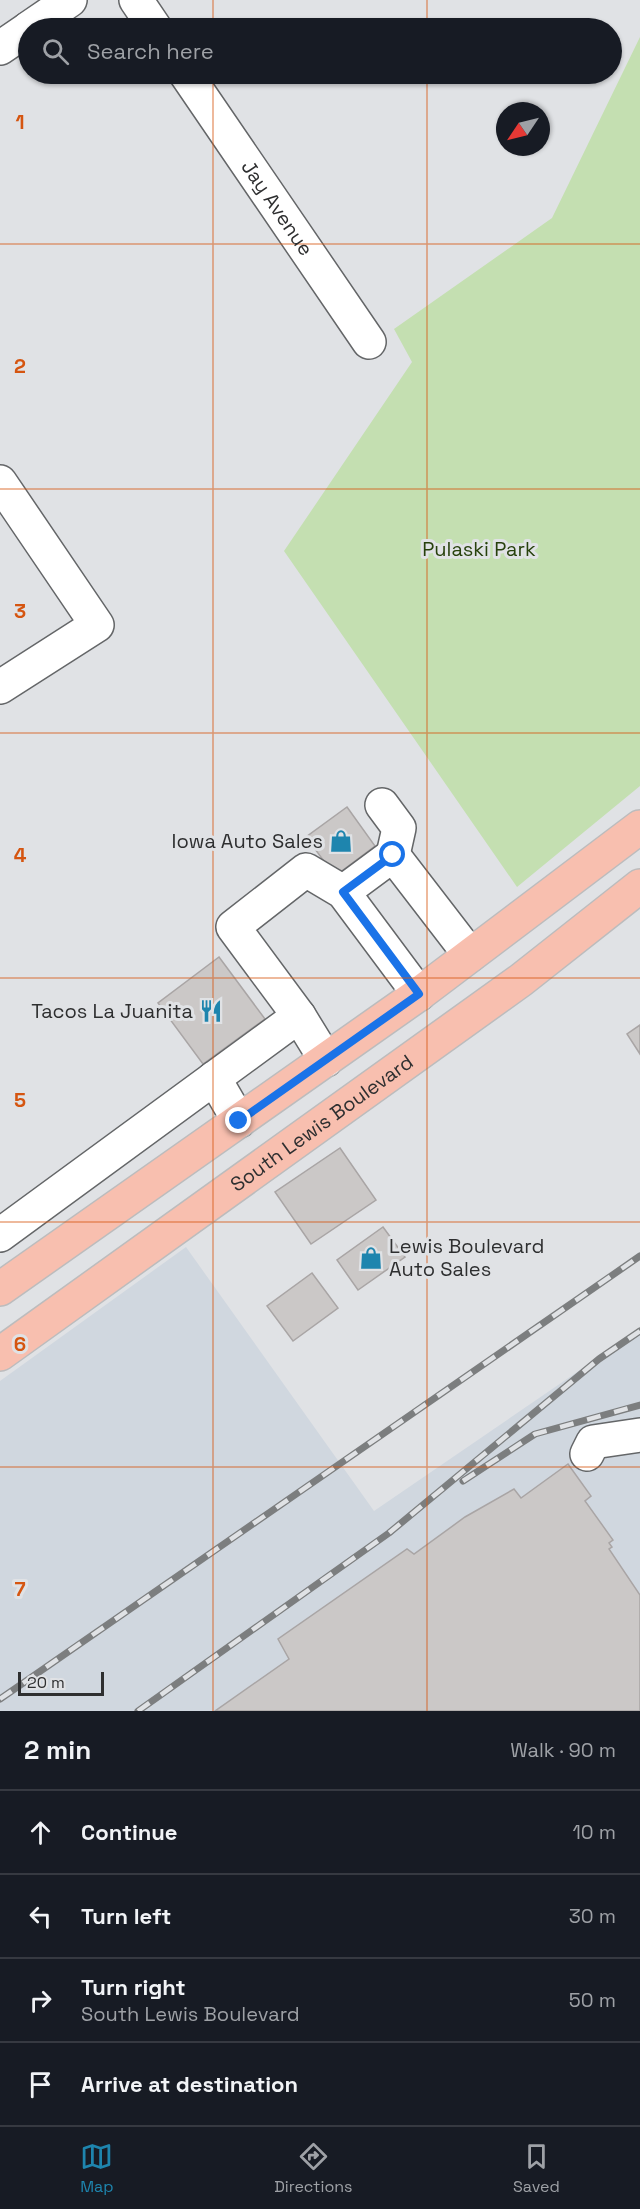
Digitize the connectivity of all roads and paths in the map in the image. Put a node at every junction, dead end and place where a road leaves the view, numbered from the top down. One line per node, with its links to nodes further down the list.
1 (70, 0): 3 (street)
2 (136, 0): 4 (street)
3 (44, 18)
4 (148, 18)
5 (18, 36): 6 (street)
6 (0, 48)
7 (193, 84): 8 (street, Jay Avenue)
8 (369, 342)
9 (0, 482): 10 (street)
10 (0, 687)
11 (382, 805): 13 (street)
12 (640, 827): 17 (main road)
13 (393, 855): 15 (street); 17 (street)
14 (640, 886): 18 (main road, South Lewis Boulevard)
15 (343, 892): 19 (street); 20 (street)
16 (640, 905): 18 (main road)
17 (470, 956): 19 (main road)
18 (521, 980): 26 (main road, South Lewis Boulevard)
19 (419, 994): 21 (main road)
20 (299, 1016): 21 (street); 22 (street)
21 (326, 1060): 23 (main road)
22 (214, 1078): 23 (street); 24 (street)
23 (239, 1121): 25 (main road)
24 (0, 1235)
25 (0, 1289)
26 (0, 1354)
27 (640, 1435): 28 (street)
28 (587, 1454)

